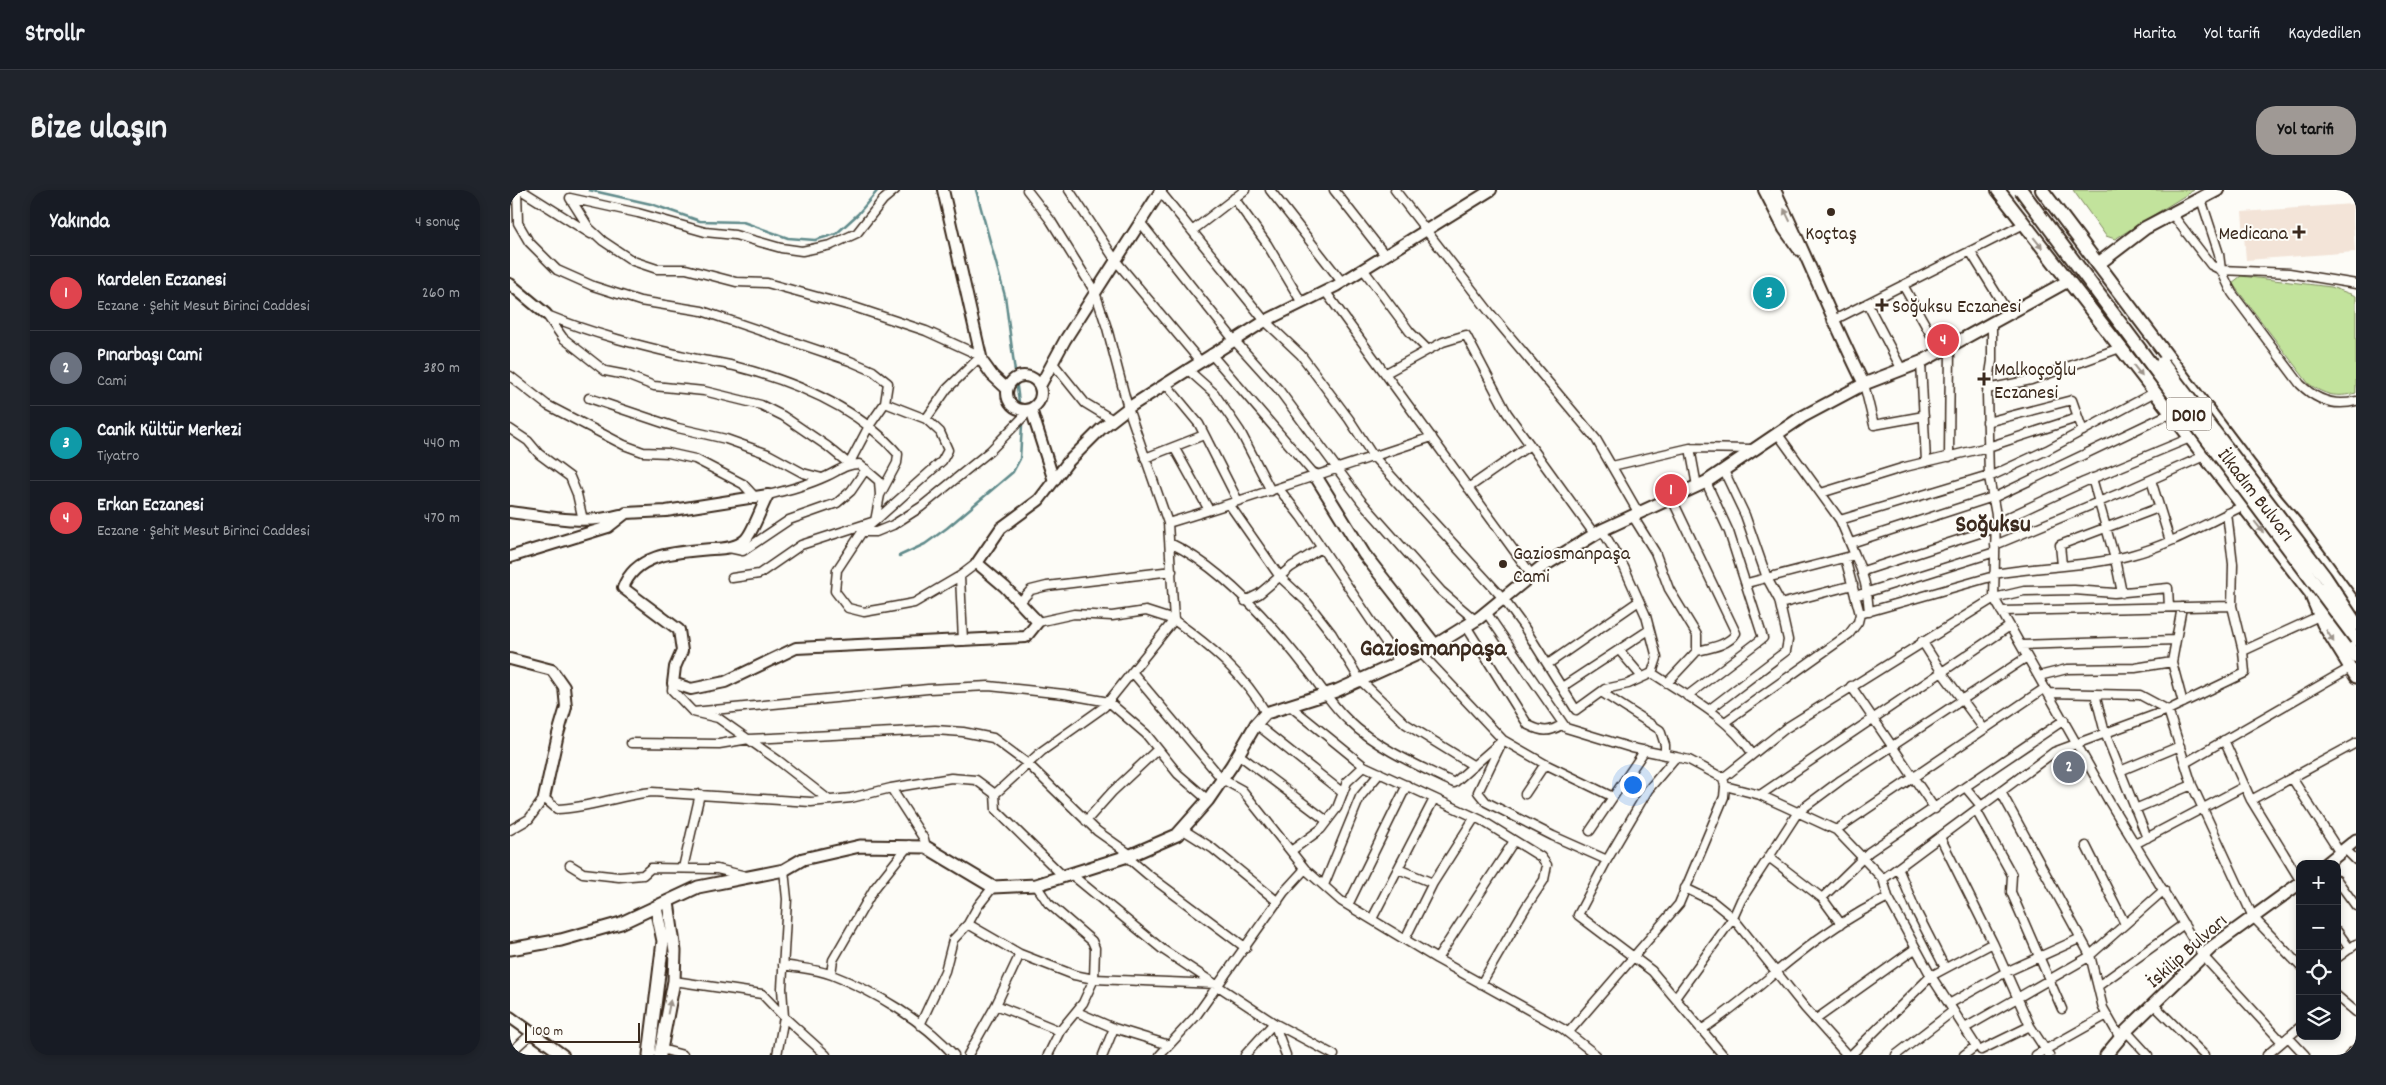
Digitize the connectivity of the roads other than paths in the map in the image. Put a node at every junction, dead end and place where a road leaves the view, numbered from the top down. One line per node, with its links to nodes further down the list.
1 (519, 190): 26 (street); 69 (street)
2 (895, 190): 26 (street)
3 (943, 190): 53 (street)
4 (1027, 190): 40 (street)
5 (1068, 190): 29 (street)
6 (1160, 190): 22 (street); 24 (street)
7 (1245, 190): 20 (street)
8 (1270, 190): 35 (street)
9 (1334, 190): 28 (street)
10 (1395, 190): 25 (street)
11 (1491, 190): 25 (street)
12 (1764, 190): 33 (street)
13 (1775, 190): 33 (street, one-way to 13)
14 (1998, 190): 23 (main road, İlkadım Bulvarı)
15 (2021, 190): 182 (main road, İlkadım Bulvarı / D010, bridge)
16 (2031, 190): 178 (main road, İlkadım Bulvarı / D010, bridge)
17 (2042, 190): 30 (main road, İlkadım Bulvarı)
18 (2218, 190): 19 (main road)
19 (2204, 195): 21 (main road); 32 (street)
20 (1234, 198): 24 (street); 41 (street)
21 (2172, 214): 30 (main road); 32 (street)
22 (1140, 222): 29 (street); 48 (street)
23 (2024, 224): 27 (street); 34 (main road, İlkadım Bulvarı, one-way to 34)
24 (1192, 231): 45 (street)
25 (1424, 231): 28 (street); 96 (street)
26 (603, 241): 53 (street)
27 (1970, 251): 38 (street); 44 (street)
28 (1385, 255): 31 (street)
29 (1116, 261): 40 (street); 54 (street)
30 (2098, 264): 165 (main road, İlkadım Bulvarı)
31 (1363, 269): 35 (street); 51 (street)
32 (2221, 270): 37 (street); 68 (street)
33 (1814, 271): 46 (street)
34 (2068, 281): 44 (main road); 50 (main road, İlkadım Bulvarı)
35 (1342, 282): 39 (street)
36 (510, 284): 43 (street)
37 (2356, 284)
38 (1903, 285): 42 (street); 49 (street)
39 (1325, 291): 41 (street); 59 (street)
40 (1095, 292): 55 (street); 70 (street)
41 (1302, 302): 45 (street)
42 (1867, 303): 46 (street); 58 (street)
43 (546, 314): 78 (street); 95 (street)
44 (2009, 314): 47 (main road)
45 (1265, 321): 48 (street); 90 (street)
46 (1832, 321): 62 (street)
47 (1992, 324): 49 (main road); 65 (street)
48 (1234, 340): 52 (street); 97 (street)
49 (1945, 348): 56 (main road); 92 (street)
50 (2120, 348): 65 (street); 66 (main road, İlkadım Bulvarı, one-way to 66)
51 (1428, 350): 59 (street); 85 (street)
52 (1211, 354): 54 (street); 100 (street)
53 (980, 356): 64 (street); 75 (street)
54 (1200, 361): 57 (street)
55 (1052, 362): 63 (street); 76 (street)
56 (1921, 362): 58 (main road); 73 (street)
57 (1187, 369): 61 (street); 109 (street)
58 (1902, 370): 62 (main road)
59 (1386, 373): 83 (street)
60 (510, 376): 113 (street)
61 (1165, 383): 70 (street); 82 (street)
62 (1864, 384): 73 (street); 81 (main road)
63 (1040, 386): 64 (street); 71 (street)
64 (1007, 389): 71 (street)
65 (1987, 389): 77 (street)
66 (2155, 392): 72 (main road, İlkadım Bulvarı); 80 (street)
67 (589, 398): 102 (street)
68 (2356, 400)
69 (885, 403): 75 (street); 78 (street)
70 (1128, 408): 76 (street); 93 (street)
71 (1030, 409): 105 (street); 132 (street)
72 (2171, 413): 84 (main road, İlkadım Bulvarı); 115 (street)
73 (1924, 416): 94 (street)
74 (2077, 418): 77 (street); 80 (street); 87 (street)
75 (926, 419): 128 (street)
76 (1113, 420): 105 (street)
77 (1988, 422): 87 (street)
78 (868, 426): 95 (street); 112 (street)
79 (510, 429): 126 (street)
80 (2083, 431): 101 (street)
81 (1776, 433): 89 (main road); 110 (street)
82 (1204, 435): 86 (street); 116 (street)
83 (1432, 437): 90 (street); 107 (street)
84 (2190, 438): 91 (main road, İlkadım Bulvarı); 103 (street)
85 (1530, 445): 107 (street); 133 (street)
86 (1174, 447): 93 (street); 121 (street)
87 (1988, 447): 92 (street); 101 (street)
88 (1690, 448): 89 (street); 96 (street); 106 (street)
89 (1753, 449): 99 (main road)
90 (1373, 456): 97 (street); 160 (street)
91 (2204, 456): 104 (street); 119 (main road, İlkadım Bulvarı)
92 (1949, 457): 94 (street)
93 (1145, 458): 129 (street)
94 (1926, 462): 110 (street)
95 (849, 464): 98 (street); 102 (street)
96 (1612, 466): 123 (street)
97 (1337, 467): 100 (street); 177 (street)
98 (866, 468): 112 (street); 137 (street)
99 (1724, 471): 106 (main road); 153 (street)
100 (1315, 475): 108 (street); 187 (main road)
101 (1989, 476): 115 (street); 127 (street)
102 (822, 478): 111 (street)
103 (2092, 478): 117 (street); 130 (street)
104 (2151, 480): 117 (street); 120 (street)
105 (1054, 481): 144 (street)
106 (1702, 484): 114 (main road); 154 (street)
107 (1468, 488): 148 (street)
108 (1279, 489): 109 (street); 138 (street)
109 (1271, 492): 116 (street)
110 (1820, 493): 127 (street)
111 (768, 495): 113 (street); 137 (street)
112 (880, 495): 128 (street)
113 (755, 497): 125 (street)
114 (1671, 497): 123 (main road); 189 (street)
115 (1993, 498): 130 (street); 136 (street)
116 (1238, 501): 118 (street)
117 (2099, 502): 131 (street); 139 (street)
118 (1229, 504): 121 (street); 151 (street)
119 (2243, 506): 124 (street); 157 (main road, İlkadım Bulvarı, one-way to 157)
120 (2158, 508): 131 (street); 134 (street)
121 (1209, 510): 129 (street)
122 (510, 512): 126 (street)
123 (1635, 513): 133 (main road); 189 (street)
124 (2227, 513): 134 (street); 167 (street)
125 (626, 514): 126 (street); 141 (street)
126 (582, 520)
127 (1840, 520): 136 (street)
128 (875, 521): 132 (street); 152 (street)
129 (1168, 523): 135 (street)
130 (1995, 525): 139 (street); 147 (street)
131 (2106, 528): 143 (street); 145 (street)
132 (862, 532): 150 (street)
133 (1598, 532): 148 (main road); 163 (street)
134 (2170, 541): 143 (street)
135 (1170, 542): 146 (street); 162 (street)
136 (1851, 543): 140 (street)
137 (729, 548): 204 (street)
138 (1321, 548): 151 (street); 194 (street)
139 (1995, 549): 149 (street); 156 (street)
140 (1855, 555): 142 (street); 147 (street)
141 (510, 557)
142 (1845, 558): 153 (street); 155 (street)
143 (2115, 559): 145 (street); 158 (street)
144 (977, 563): 150 (street); 164 (street)
145 (2062, 565): 149 (street)
146 (1172, 571): 164 (street); 175 (street)
147 (1863, 571): 156 (street)
148 (1531, 574): 160 (main road)
149 (1994, 575): 161 (street); 172 (street)
150 (960, 576): 183 (street)
151 (1280, 577): 162 (street); 203 (street)
152 (732, 578)
153 (1767, 578): 154 (street); 166 (street)
154 (1747, 583): 212 (street)
155 (1853, 585): 159 (street); 166 (street)
156 (1868, 592): 159 (street); 172 (street)
157 (2310, 592): 174 (main road); 180 (main road, İlkadım Bulvarı)
158 (2122, 593): 161 (street); 168 (street)
159 (1855, 596): 173 (street)
160 (1502, 598): 171 (main road); 196 (street)
161 (1994, 598): 170 (street); 185 (street)
162 (1245, 601): 210 (street)
163 (1639, 601): 181 (street); 196 (street)
164 (1019, 603): 176 (street)
165 (2355, 603): 180 (main road)
166 (1780, 604): 217 (street)
167 (2232, 606): 169 (street); 190 (street)
168 (2169, 607): 169 (street); 170 (street)
169 (2182, 607): 184 (street)
170 (2001, 611): 179 (street)
171 (1486, 612): 177 (main road); 225 (street)
172 (1869, 612): 173 (street)
173 (1860, 614): 223 (street)
174 (2319, 616): 190 (street); 197 (main road, one-way to 197)
175 (1174, 620): 176 (street); 199 (street); 220 (street)
176 (1038, 622): 183 (street)
177 (1470, 623): 187 (main road); 225 (street)
178 (2356, 623): 180 (main road)
179 (2010, 626): 186 (street); 198 (street)
180 (2336, 627): 197 (main road, İlkadım Bulvarı)
181 (1650, 630): 188 (street); 200 (street)
182 (2356, 639)
183 (963, 640): 204 (street)
184 (2176, 640): 186 (street); 195 (street)
185 (1922, 641): 198 (street); 206 (street)
186 (2020, 645): 192 (street)
187 (1435, 646): 191 (main road)
188 (1618, 650): 202 (street); 207 (street)
189 (1697, 651): 205 (street)
190 (2243, 651): 215 (street)
191 (1421, 653): 194 (main road); 229 (street)
192 (2027, 657): 201 (street); 213 (street)
193 (510, 659): 266 (street)
194 (1399, 662): 203 (main road)
195 (2172, 662): 201 (street); 215 (street)
196 (1548, 664): 207 (street)
197 (2354, 667): 230 (street)
198 (1941, 672): 213 (street); 221 (street)
199 (1133, 673): 214 (street); 252 (street)
200 (1652, 673): 202 (street); 205 (street)
201 (2038, 676): 208 (street)
202 (1642, 677): 209 (street)
203 (1360, 680): 210 (main road); 246 (street)
204 (673, 683): 219 (street)
205 (1667, 683): 212 (street)
206 (1851, 686): 221 (street); 239 (street)
207 (1562, 687): 209 (street)
208 (2047, 691): 211 (street); 222 (street); 226 (street)
209 (1600, 692): 240 (street)
210 (1326, 694): 216 (main road); 246 (street)
211 (2095, 694): 218 (street); 227 (street)
212 (1687, 696): 217 (street)
213 (1963, 700): 226 (street); 235 (street)
214 (1109, 702): 219 (street); 236 (street); 243 (street)
215 (2183, 703): 218 (street)
216 (1290, 706): 220 (main road); 245 (street)
217 (1710, 709): 223 (street)
218 (2168, 710): 227 (street); 234 (street)
219 (693, 712): 228 (street)
220 (1266, 713): 224 (main road)
221 (1871, 718): 235 (street); 264 (street)
222 (2064, 720): 232 (street); 258 (street)
223 (1725, 722): 239 (street)
224 (1256, 724): 238 (main road); 260 (street)
225 (1563, 724): 237 (street)
226 (1984, 730): 250 (street)
227 (2105, 733): 232 (street); 247 (street)
228 (748, 739): 231 (street); 243 (street); 268 (street)
229 (1502, 740): 244 (street); 246 (street); 296 (street)
230 (2224, 740): 242 (street); 256 (street)
231 (630, 743)
232 (2077, 743): 259 (street); 287 (street)
233 (2356, 744): 251 (street)
234 (2180, 746): 242 (street); 247 (street)
235 (1892, 747): 250 (street); 275 (street)
236 (1158, 749): 269 (street); 277 (street)
237 (1645, 750): 240 (street); 265 (street)
238 (1238, 754): 252 (main road); 278 (street)
239 (1753, 754): 249 (street)
240 (1665, 755): 241 (street)
241 (1676, 757): 249 (street); 296 (street)
242 (2185, 762): 254 (street)
243 (1028, 764): 262 (street); 277 (street)
244 (1545, 764): 263 (street); 265 (street)
245 (1364, 766): 248 (street); 260 (street)
246 (1474, 766)
247 (2120, 771): 274 (street)
248 (1380, 773): 253 (street); 313 (street)
249 (1723, 778): 255 (street)
250 (1912, 778): 272 (street); 281 (street)
251 (2292, 778): 270 (street); 292 (street)
252 (1222, 779): 269 (main road); 291 (street)
253 (1407, 785): 267 (street); 321 (street)
254 (2192, 785): 273 (street); 274 (street)
255 (1725, 786): 264 (street); 315 (street)
256 (2245, 786): 270 (street); 273 (street)
257 (891, 788): 262 (street); 268 (street); 290 (street)
258 (1966, 788): 271 (street); 272 (street)
259 (2001, 792): 271 (street); 332 (street)
260 (1343, 793): 278 (street)
261 (700, 794): 266 (street); 268 (street); 300 (street)
262 (995, 794): 307 (street)
263 (1524, 794)
264 (1760, 795): 275 (street)
265 (1613, 797): 282 (street)
266 (544, 798): 280 (street)
267 (1434, 798): 276 (street); 301 (street)
268 (829, 800)
269 (1208, 800): 279 (main road)
270 (2251, 800): 305 (street)
271 (1979, 808): 283 (street); 344 (street)
272 (1935, 809): 295 (street)
273 (2203, 809): 284 (street); 325 (street)
274 (2135, 810): 284 (street)
275 (1798, 812): 281 (street); 294 (street)
276 (1475, 817): 286 (street); 309 (street)
277 (1086, 820): 293 (street)
278 (1327, 821): 291 (street)
279 (1182, 829): 293 (main road); 320 (street)
280 (510, 830)
281 (1836, 830): 295 (street)
282 (1590, 831)
283 (1940, 837): 302 (street); 334 (street)
284 (2147, 838): 287 (street)
285 (2356, 840): 292 (main road)
286 (1514, 841): 345 (street); 357 (street)
287 (2135, 844): 316 (street)
288 (910, 845): 290 (main road); 304 (main road); 351 (street)
289 (2086, 846): 329 (street)
290 (926, 847): 314 (main road)
291 (1291, 851): 303 (street)
292 (2343, 851): 297 (main road); 298 (street)
293 (1129, 856): 307 (main road); 336 (street)
294 (1770, 858): 318 (street); 324 (street)
295 (1862, 858): 308 (street); 318 (street)
296 (1607, 860): 343 (street)
297 (2331, 860)
298 (2356, 860)
299 (570, 865): 300 (street)
300 (682, 868): 306 (street)
301 (1398, 868): 309 (street); 326 (street)
302 (1898, 868): 308 (street); 348 (street)
303 (1305, 869): 313 (street); 320 (street)
304 (784, 870): 306 (main road); 347 (street)
305 (2296, 874)
306 (748, 876): 319 (main road)
307 (1068, 876): 311 (main road); 356 (street)
308 (1883, 879): 317 (street)
309 (1433, 883): 333 (street)
310 (2296, 884): 325 (main road, İskilip Bulvarı)
311 (1036, 885): 314 (main road); 353 (street)
312 (2341, 885): 322 (street)
313 (1324, 886): 321 (street)
314 (993, 887): 327 (street)
315 (1685, 888): 324 (street); 343 (street)
316 (2164, 890): 329 (street); 330 (street)
317 (1888, 897): 328 (street); 337 (street)
318 (1822, 898): 328 (street)
319 (668, 902): 323 (main road); 354 (main road)
320 (1278, 902): 336 (street)
321 (1348, 905): 326 (street)
322 (2356, 906)
323 (656, 908): 338 (main road); 391 (main road)
324 (1733, 918): 349 (street); 359 (street)
325 (2253, 918): 342 (main road, İskilip Bulvarı); 346 (street)
326 (1372, 919): 333 (street)
327 (968, 924): 339 (street); 373 (street)
328 (1841, 924): 349 (street)
329 (2125, 924): 340 (street)
330 (2184, 924): 342 (street); 358 (street)
331 (2341, 935): 335 (street)
332 (2081, 938): 340 (street); 344 (street)
333 (1405, 940): 345 (street)
334 (1993, 944): 348 (street); 350 (street)
335 (2353, 947): 341 (street)
336 (1246, 948): 356 (street)
337 (1916, 948): 352 (street); 371 (street)
338 (510, 949)
339 (1020, 954): 353 (street); 362 (street)
340 (2090, 955): 355 (street); 358 (street)
341 (2341, 955)
342 (2204, 956): 363 (main road, İskilip Bulvarı); 383 (street)
343 (1634, 957): 359 (street); 381 (street)
344 (2039, 957): 350 (street); 355 (street)
345 (1437, 959): 357 (street)
346 (2296, 962)
347 (783, 965): 351 (street); 370 (street)
348 (1945, 968): 352 (street)
349 (1777, 972): 371 (street); 378 (street)
350 (2006, 972): 360 (street); 364 (street)
351 (831, 974): 373 (street)
352 (1931, 976): 364 (street); 405 (street)
353 (1094, 979): 356 (street); 366 (street)
354 (674, 981): 370 (street); 387 (main road, one-way to 354)
355 (2049, 981): 360 (street); 365 (street)
356 (1217, 984): 372 (street); 384 (street)
357 (1481, 984): 381 (street)
358 (2098, 986): 368 (street)
359 (1675, 998): 378 (street)
360 (2017, 998): 374 (street); 376 (street)
361 (2341, 999): 367 (street)
362 (996, 1004): 377 (street); 396 (street)
363 (2153, 1004): 382 (main road, İskilip Bulvarı); 411 (street)
364 (1951, 1008): 376 (street); 406 (street)
365 (2062, 1009)
366 (1077, 1012): 375 (street); 377 (street)
367 (2356, 1012)
368 (2107, 1015): 382 (street); 388 (street)
369 (510, 1017): 380 (street)
370 (784, 1017): 393 (street); 394 (street)
371 (1816, 1020): 405 (street)
372 (1274, 1023): 400 (street); 401 (street); 402 (street)
373 (920, 1025): 395 (street)
374 (2030, 1026): 386 (street); 388 (street)
375 (1114, 1028): 384 (street); 398 (street)
376 (1965, 1028): 386 (street)
377 (1060, 1030): 397 (street)
378 (1701, 1030): 404 (street)
379 (2296, 1030): 383 (street)
380 (532, 1033): 389 (street); 390 (street)
381 (1568, 1033): 403 (street)
382 (2123, 1034): 409 (main road, İskilip Bulvarı); 410 (street)
383 (2285, 1039): 412 (street); 413 (street)
384 (1169, 1045): 399 (street)
385 (2356, 1049): 414 (street)
386 (1981, 1050): 407 (street)
387 (660, 1052): 392 (street)
388 (2047, 1052): 408 (street)
389 (510, 1053)
390 (563, 1055)
391 (649, 1055)
392 (682, 1055)
393 (777, 1055)
394 (826, 1055)
395 (954, 1055)
396 (968, 1055)
397 (1048, 1055)
398 (1103, 1055)
399 (1160, 1055)
400 (1246, 1055)
401 (1286, 1055)
402 (1334, 1055)
403 (1596, 1055)
404 (1723, 1055)
405 (1849, 1055)
406 (1896, 1055)
407 (1964, 1055)
408 (2036, 1055)
409 (2106, 1055)
410 (2148, 1055)
411 (2204, 1055)
412 (2267, 1055)
413 (2304, 1055)
414 (2349, 1055)

